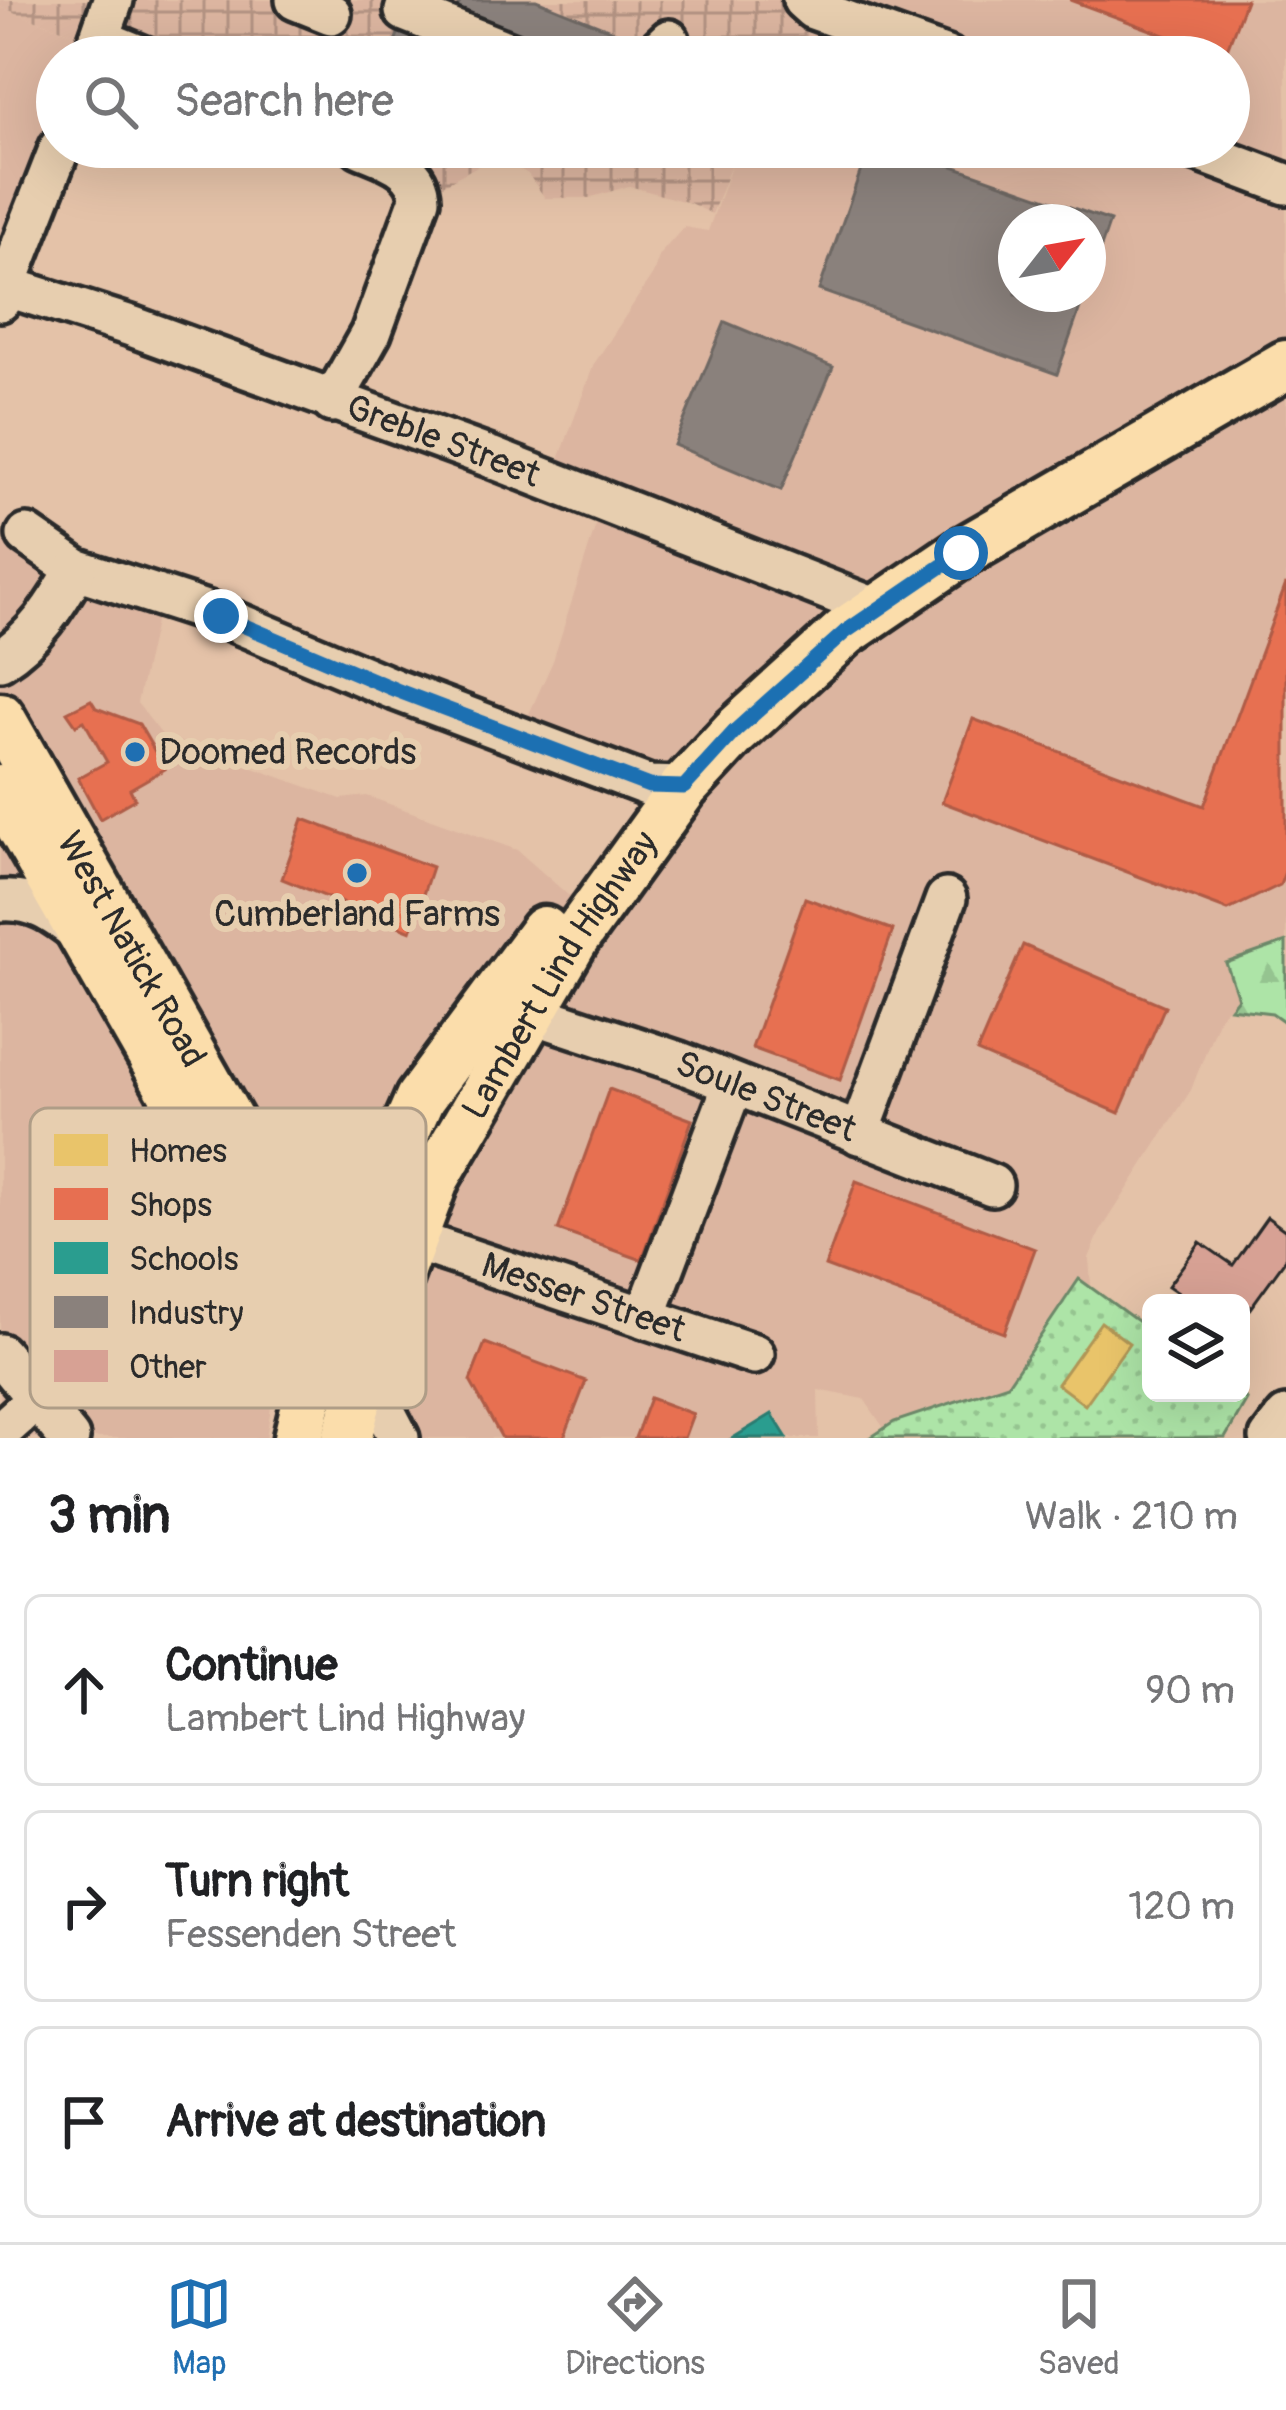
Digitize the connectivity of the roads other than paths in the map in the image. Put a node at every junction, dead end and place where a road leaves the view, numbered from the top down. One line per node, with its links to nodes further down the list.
1 (113, 0): 4 (street)
2 (409, 0): 5 (street)
3 (803, 0): 6 (street)
4 (101, 36)
5 (468, 36)
6 (888, 36)
7 (52, 168): 11 (street)
8 (405, 168): 13 (street)
9 (1244, 168): 10 (street)
10 (1286, 184)
11 (2, 294): 13 (street, Greble Street)
12 (1286, 365): 16 (main road, Lambert Lind Highway)
13 (332, 402): 16 (street, Greble Street)
14 (27, 535): 15 (street)
15 (76, 569): 17 (street); 19 (street)
16 (877, 610): 19 (main road, Lambert Lind Highway)
17 (0, 660)
18 (0, 716): 21 (main road, West Natick Road)
19 (684, 787): 29 (main road, Lambert Lind Highway); 32 (main road, Lambert Lind Highway)
20 (0, 790): 21 (main road, West Natick Road)
21 (28, 837): 24 (main road, West Natick Road); 28 (main road, West Natick Road)
22 (946, 899): 30 (street)
23 (0, 901): 24 (street)
24 (88, 940): 27 (main road, West Natick Road)
25 (540, 1016): 26 (street, Soule Street)
26 (733, 1085): 30 (street, Soule Street); 34 (street)
27 (183, 1108)
28 (214, 1108)
29 (416, 1108)
30 (859, 1134): 31 (street, Soule Street)
31 (992, 1185)
32 (426, 1203)
33 (426, 1244): 34 (street, Messer Street)
34 (645, 1318): 36 (street, Messer Street)
35 (0, 1354): 37 (street)
36 (754, 1354)
37 (30, 1390)
38 (30, 1406): 44 (street)
39 (45, 1408): 45 (street)
40 (305, 1408): 46 (main road, Lambert Lind Highway)
41 (355, 1408): 47 (main road, Lambert Lind Highway)
42 (383, 1408): 48 (street, West Natick Road)
43 (1286, 1417): 49 (street)
44 (0, 1432)
45 (69, 1438)
46 (298, 1438)
47 (347, 1438)
48 (399, 1438)
49 (1270, 1438)

